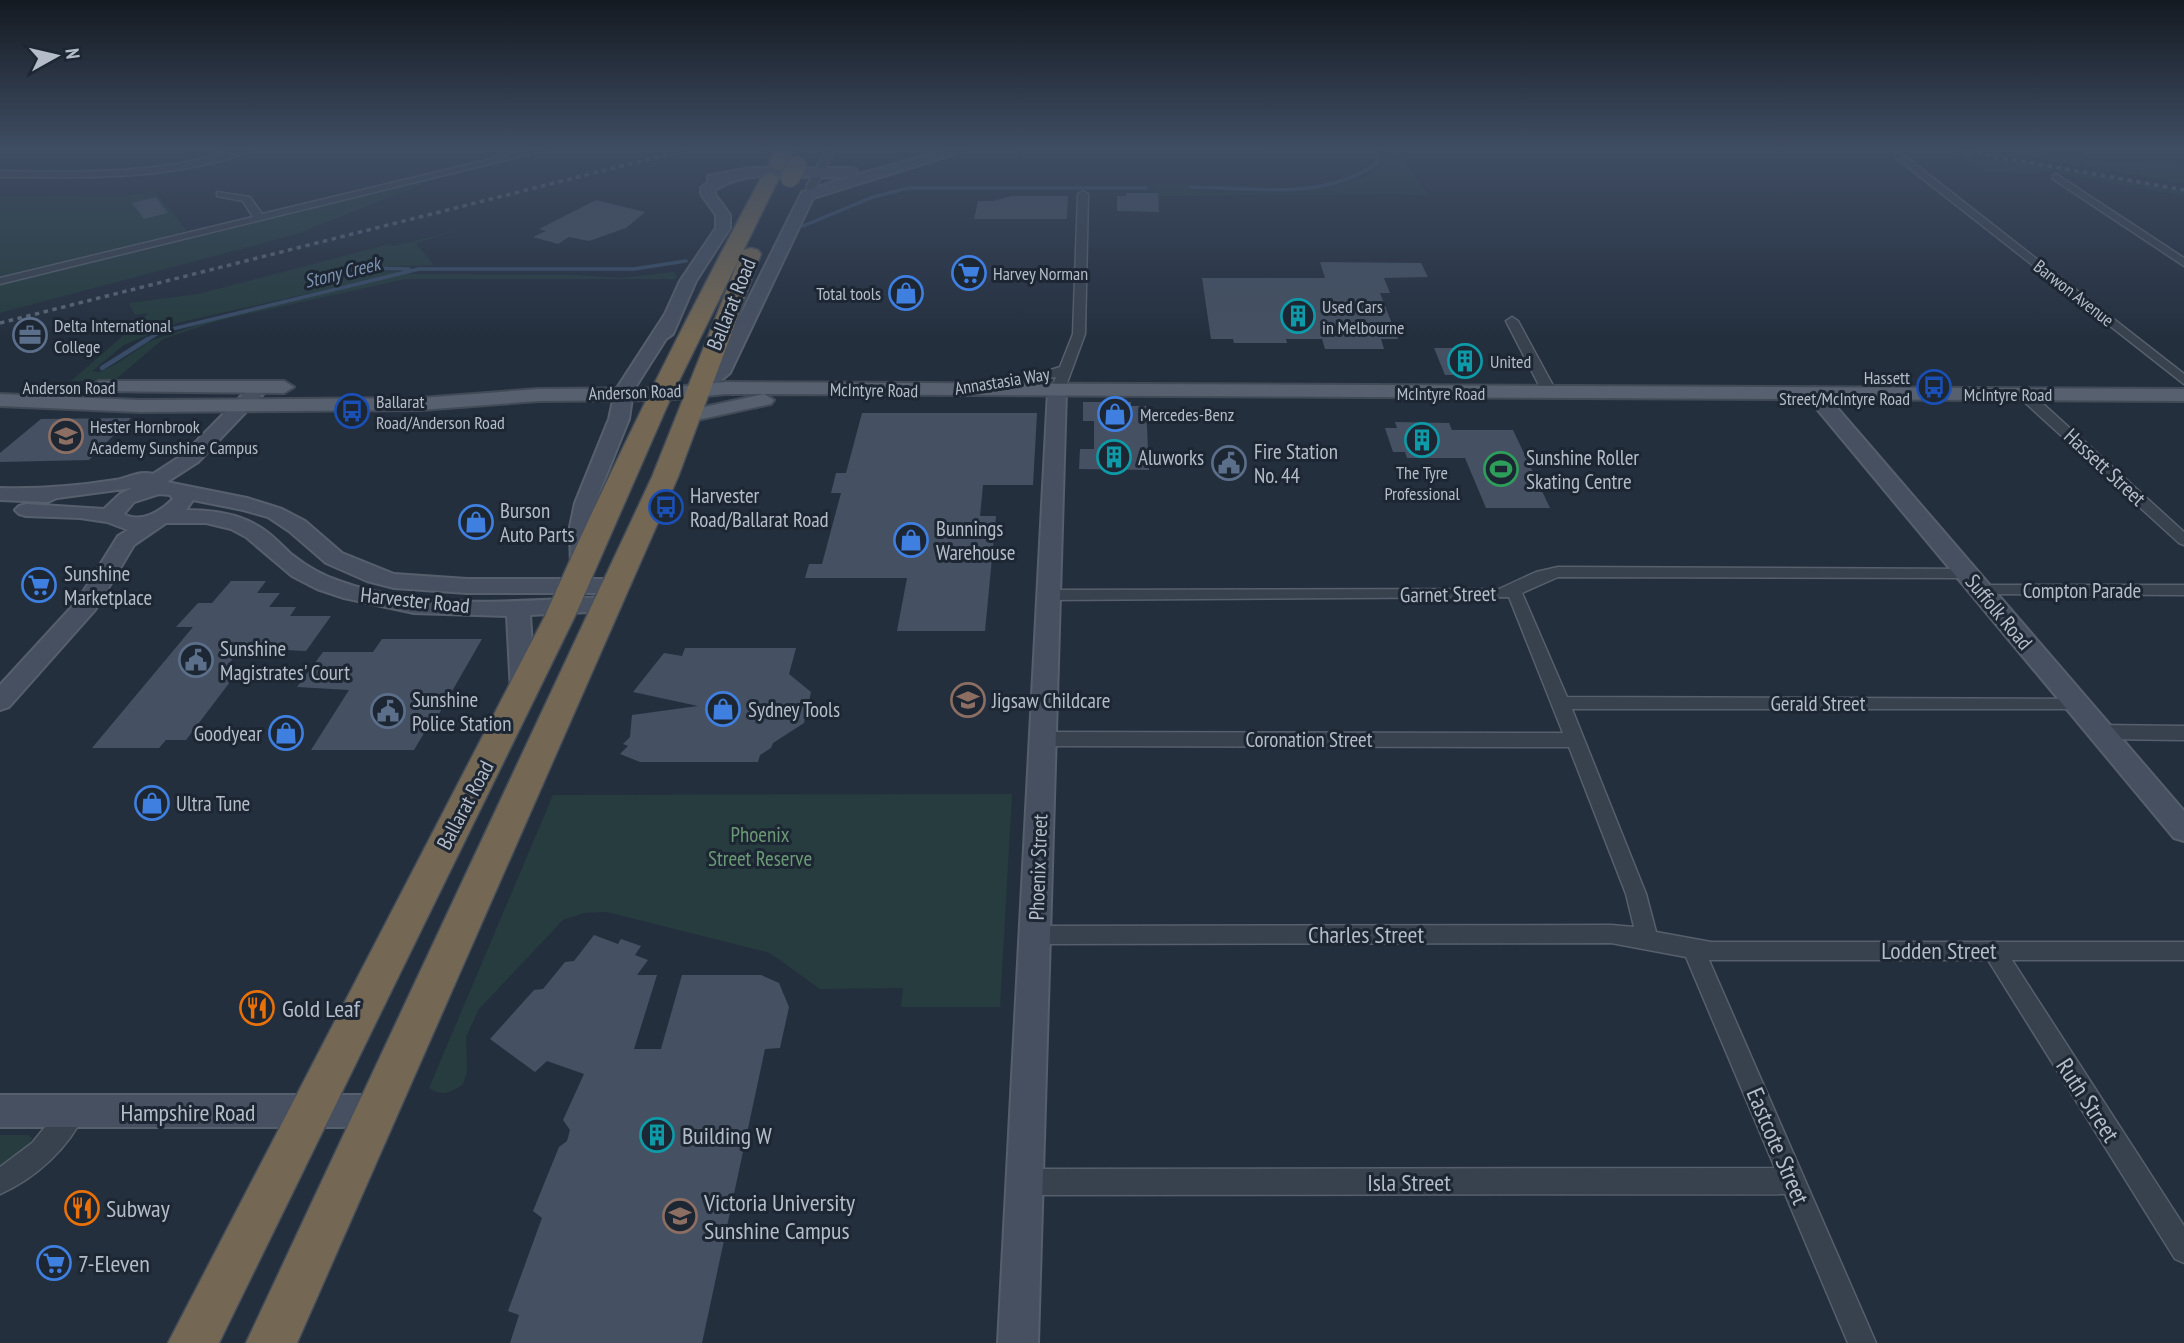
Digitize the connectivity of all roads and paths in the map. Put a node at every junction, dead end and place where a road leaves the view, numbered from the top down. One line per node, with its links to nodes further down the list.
1 (256, 213): 10 (street)
2 (277, 213): 10 (street)
3 (722, 213): 13 (street)
4 (759, 213): 14 (highway, Ballarat Road)
5 (767, 213): 20 (highway, Ballarat Road)
6 (797, 213): 20 (street)
7 (1082, 213): 17 (street, Annastasia Way)
8 (1971, 213): 16 (street, Barwon Avenue)
9 (2109, 213): 11 (street)
10 (259, 217): 12 (street)
11 (2184, 263)
12 (0, 281)
13 (670, 318): 14 (street); 22 (street)
14 (698, 318): 22 (highway, Ballarat Road)
15 (1512, 321): 23 (street)
16 (2184, 380)
17 (1061, 381): 21 (main road, McIntyre Road); 23 (main road, McIntyre Road); 45 (street, Phoenix Street)
18 (0, 387): 19 (main road, Anderson Road)
19 (260, 387): 22 (main road, Anderson Road); 28 (street)
20 (699, 389): 21 (main road, McIntyre Road); 22 (main road, Anderson Road); 29 (highway, Ballarat Road)
21 (799, 389): 29 (main road)
22 (643, 390): 28 (main road, Anderson Road); 42 (highway, Ballarat Road); 42 (street)
23 (1550, 393): 24 (main road, McIntyre Road)
24 (1814, 393): 25 (main road, McIntyre Road); 41 (street, Suffolk Road)
25 (2025, 394): 26 (main road, McIntyre Road); 39 (street, Hassett Street)
26 (2184, 395)
27 (0, 400): 28 (main road, Anderson Road)
28 (242, 406): 30 (street)
29 (688, 416): 42 (highway, Ballarat Road)
30 (191, 457): 31 (street); 32 (street)
31 (166, 472): 34 (street); 35 (street)
32 (181, 492): 35 (street, Harvester Road); 37 (street); 42 (street, Harvester Road)
33 (0, 494): 34 (street)
34 (33, 495): 35 (street)
35 (134, 495): 38 (street)
36 (0, 509): 38 (street)
37 (158, 518): 38 (street, Harvester Road); 40 (street); 46 (street, Harvester Road)
38 (114, 519): 40 (street)
39 (2184, 540)
40 (111, 566): 48 (street)
41 (1973, 581): 43 (street, Compton Parade); 44 (street, Garnet Street); 50 (street, Suffolk Road)
42 (589, 590): 46 (street, Harvester Road); 47 (highway, Ballarat Road); 62 (highway, Ballarat Road)
43 (2184, 590)
44 (1514, 592): 45 (street, Garnet Street); 49 (street)
45 (1050, 595): 53 (street, Phoenix Street)
46 (518, 607): 47 (street)
47 (523, 692): 64 (highway, Ballarat Road)
48 (0, 701)
49 (1560, 703): 50 (street, Gerald Street); 54 (street)
50 (2077, 703): 51 (street, Suffolk Road)
51 (2101, 732): 52 (street); 55 (street, Suffolk Road)
52 (2184, 733)
53 (1043, 739): 54 (street, Coronation Street); 56 (street, Phoenix Street)
54 (1574, 740): 57 (street)
55 (2184, 830)
56 (1036, 934): 57 (street, Charles Street); 67 (street, Phoenix Street)
57 (1647, 937): 58 (street, Charles Street)
58 (1694, 950): 59 (street, Lodden Street); 66 (street, Eastcote Street)
59 (1993, 950): 60 (street, Lodden Street); 68 (street, Ruth Street)
60 (2184, 951)
61 (0, 1111): 63 (street, Hampshire Road)
62 (376, 1111): 64 (street, Hampshire Road); 70 (highway, Ballarat Road)
63 (73, 1112): 64 (street, Hampshire Road); 65 (street)
64 (308, 1112): 69 (highway, Ballarat Road)
65 (0, 1181)
66 (1793, 1181): 67 (street, Isla Street); 72 (street, Eastcote Street)
67 (1024, 1182): 71 (street, Phoenix Street)
68 (2184, 1250)
69 (193, 1343)
70 (271, 1343)
71 (1018, 1343)
72 (1862, 1343)

